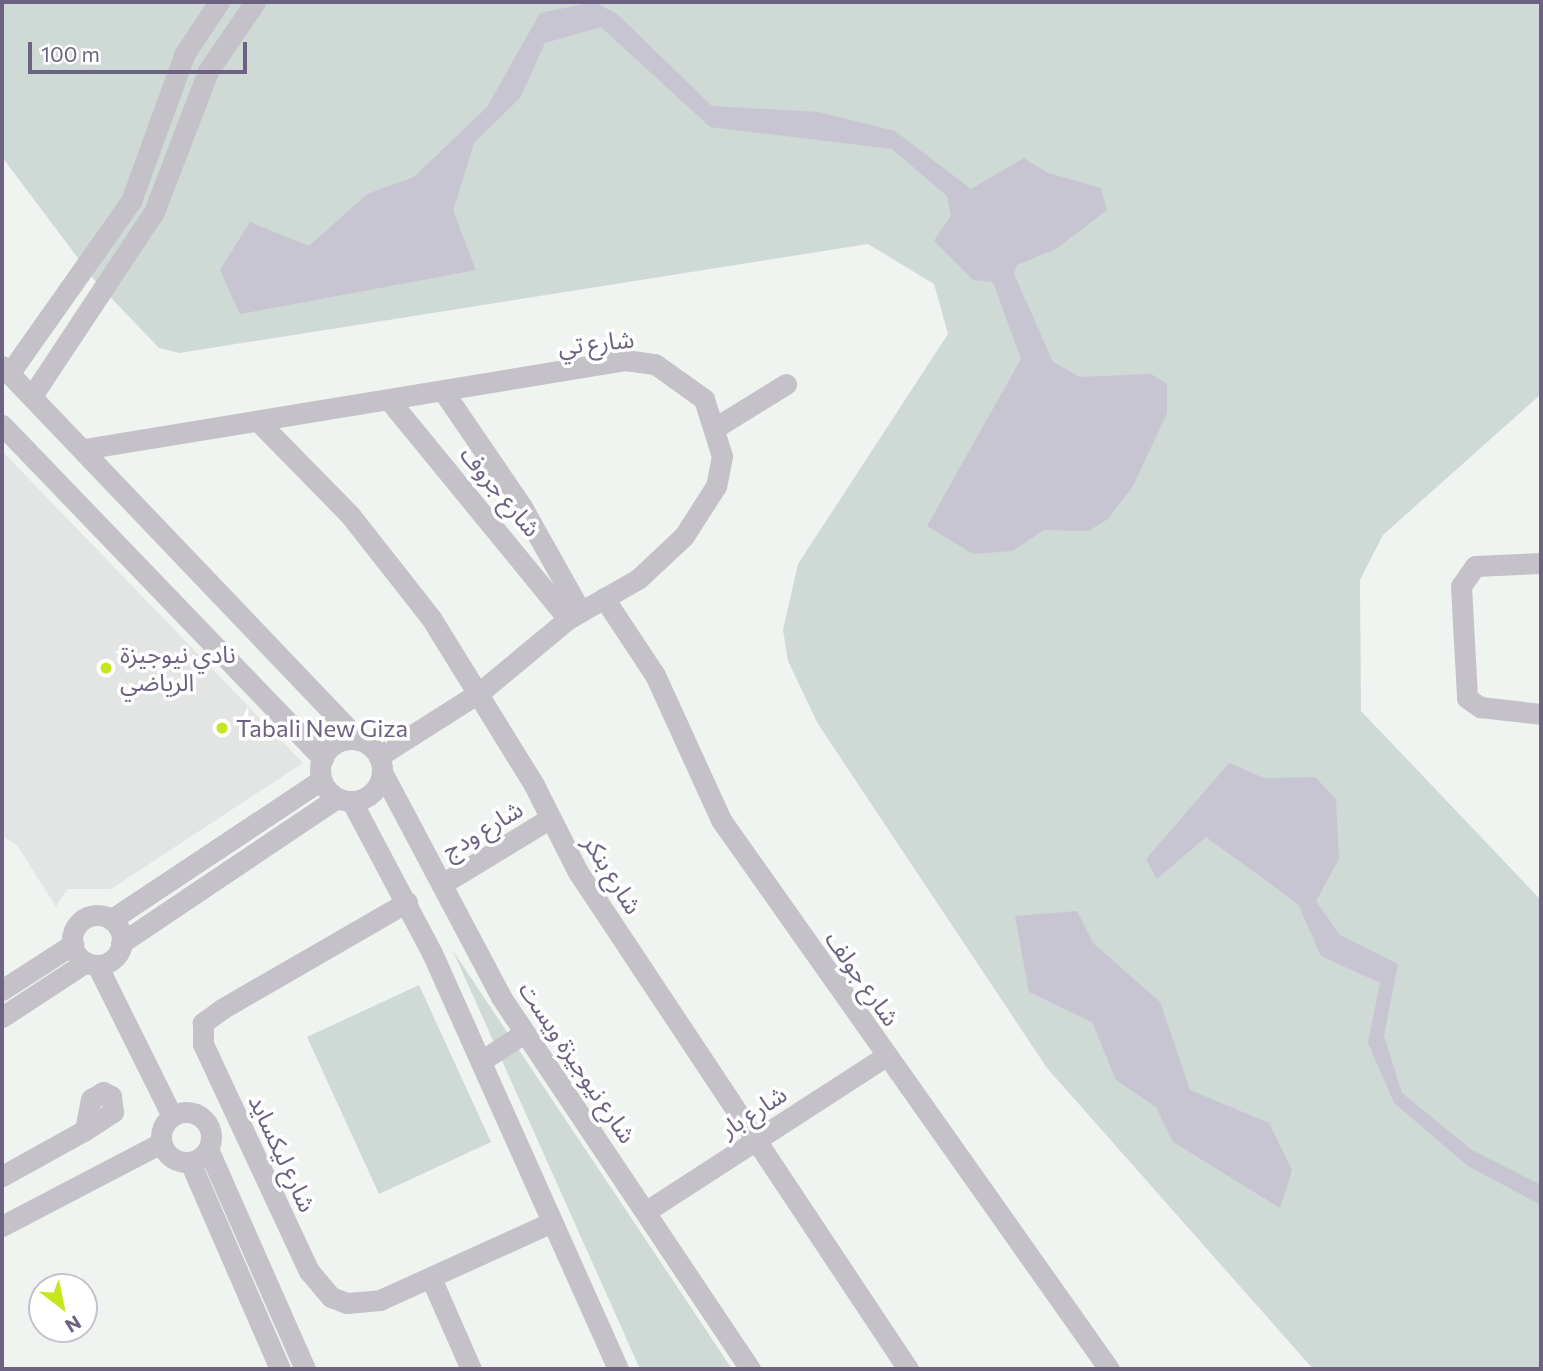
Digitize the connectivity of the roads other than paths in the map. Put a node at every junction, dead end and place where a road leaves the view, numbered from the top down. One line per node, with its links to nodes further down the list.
1 (219, 2): 3 (street)
2 (255, 2): 6 (street)
3 (6, 370): 6 (street)
4 (786, 384): 10 (street)
5 (443, 391): 7 (street, شارع تي); 10 (street, شارع تي); 14 (street, شارع جروف)
6 (32, 396): 11 (street)
7 (389, 400): 8 (street, شارع تي); 14 (street, شارع جروف)
8 (258, 421): 11 (street, شارع تي); 16 (street, شارع بنكر)
9 (2, 425): 17 (street)
10 (718, 426): 13 (street, شارع تي)
11 (84, 449): 15 (street)
12 (1541, 563): 18 (street)
13 (604, 598): 14 (street, شارع تي); 34 (street, شارع جولف)
14 (575, 615): 16 (street, شارع تي)
15 (291, 668): 17 (street); 19 (street)
16 (480, 692): 20 (street, شارع تي); 24 (street, شارع بنكر)
17 (262, 695): 21 (street)
18 (1541, 714)
19 (359, 740): 20 (street); 21 (street)
20 (380, 764): 22 (street); 26 (street, شارع نيوجيزة ويست)
21 (322, 769): 22 (street); 23 (street)
22 (345, 800): 25 (street); 27 (street)
23 (281, 807): 25 (street); 28 (street)
24 (550, 819): 26 (street, شارع ودج); 38 (street, شارع بنكر)
25 (293, 825): 30 (street)
26 (442, 884): 33 (street, شارع نيوجيزة ويست)
27 (407, 902): 35 (street); 46 (street, شارع ليكسايد)
28 (112, 919): 29 (street); 30 (street)
29 (73, 944): 30 (street); 31 (street)
30 (104, 958): 32 (street); 36 (street)
31 (2, 990)
32 (2, 1017)
33 (524, 1033): 35 (street); 43 (street, شارع نيوجيزة ويست)
34 (886, 1056): 38 (street, شارع بار); 53 (street, شارع جولف)
35 (481, 1061): 44 (street)
36 (178, 1113): 39 (street); 40 (street)
37 (85, 1129): 42 (street)
38 (757, 1140): 43 (street, شارع بار); 52 (street, شارع بنكر)
39 (160, 1143): 41 (street); 45 (street)
40 (208, 1149): 41 (street); 48 (street)
41 (190, 1162): 47 (street)
42 (2, 1176)
43 (648, 1210): 51 (street, شارع نيوجيزة ويست)
44 (552, 1222): 46 (street, شارع ليكسايد); 50 (street)
45 (2, 1226)
46 (430, 1278): 49 (street)
47 (280, 1369)
48 (305, 1369)
49 (471, 1369)
50 (618, 1369)
51 (750, 1369)
52 (908, 1369)
53 (1109, 1369)

